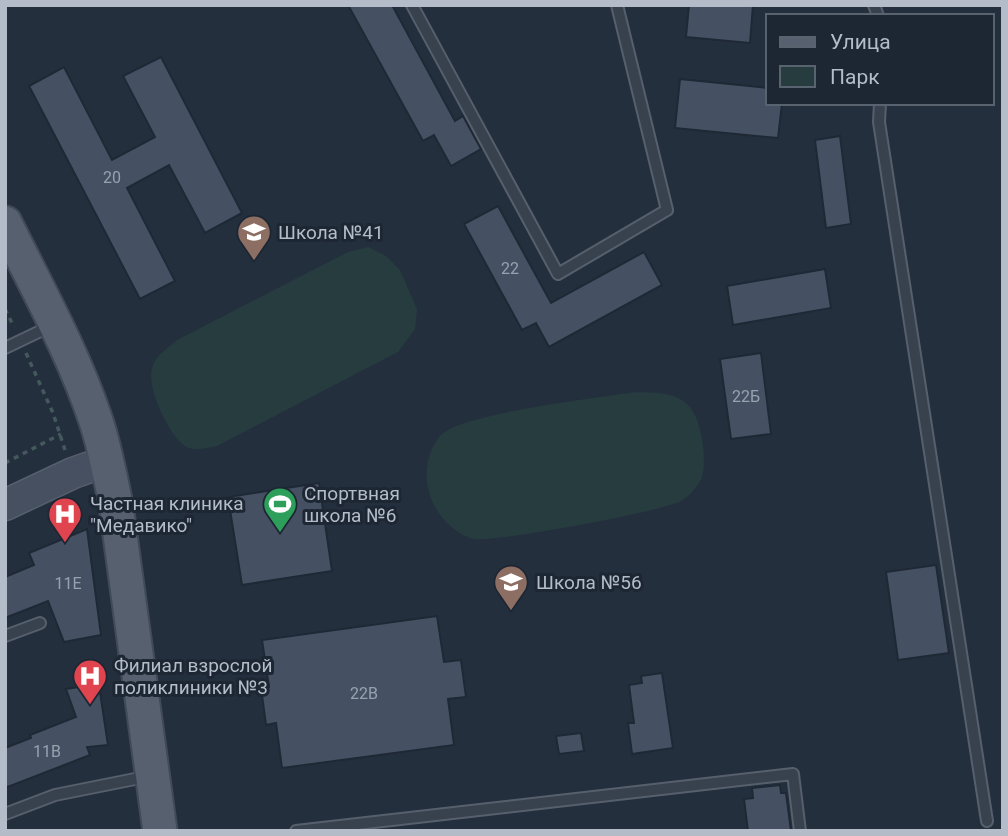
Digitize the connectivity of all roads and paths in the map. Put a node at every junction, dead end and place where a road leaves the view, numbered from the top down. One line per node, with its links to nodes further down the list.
1 (412, 5): 2 (lane)
2 (618, 5)
3 (880, 105): 19 (lane)
4 (6, 227): 6 (main road)
5 (5, 309): 7 (path)
6 (55, 324): 8 (lane); 11 (main road)
7 (19, 338)
8 (5, 348)
9 (24, 350): 10 (path)
10 (61, 434): 12 (path); 13 (path)
11 (107, 461): 13 (street); 17 (main road)
12 (5, 463)
13 (73, 473): 14 (street)
14 (5, 505)
15 (40, 623): 16 (lane)
16 (5, 636)
17 (152, 776): 18 (lane); 21 (main road)
18 (5, 814)
19 (987, 821)
20 (361, 827): 22 (lane); 23 (lane)
21 (160, 831)
22 (296, 831)
23 (800, 831)

